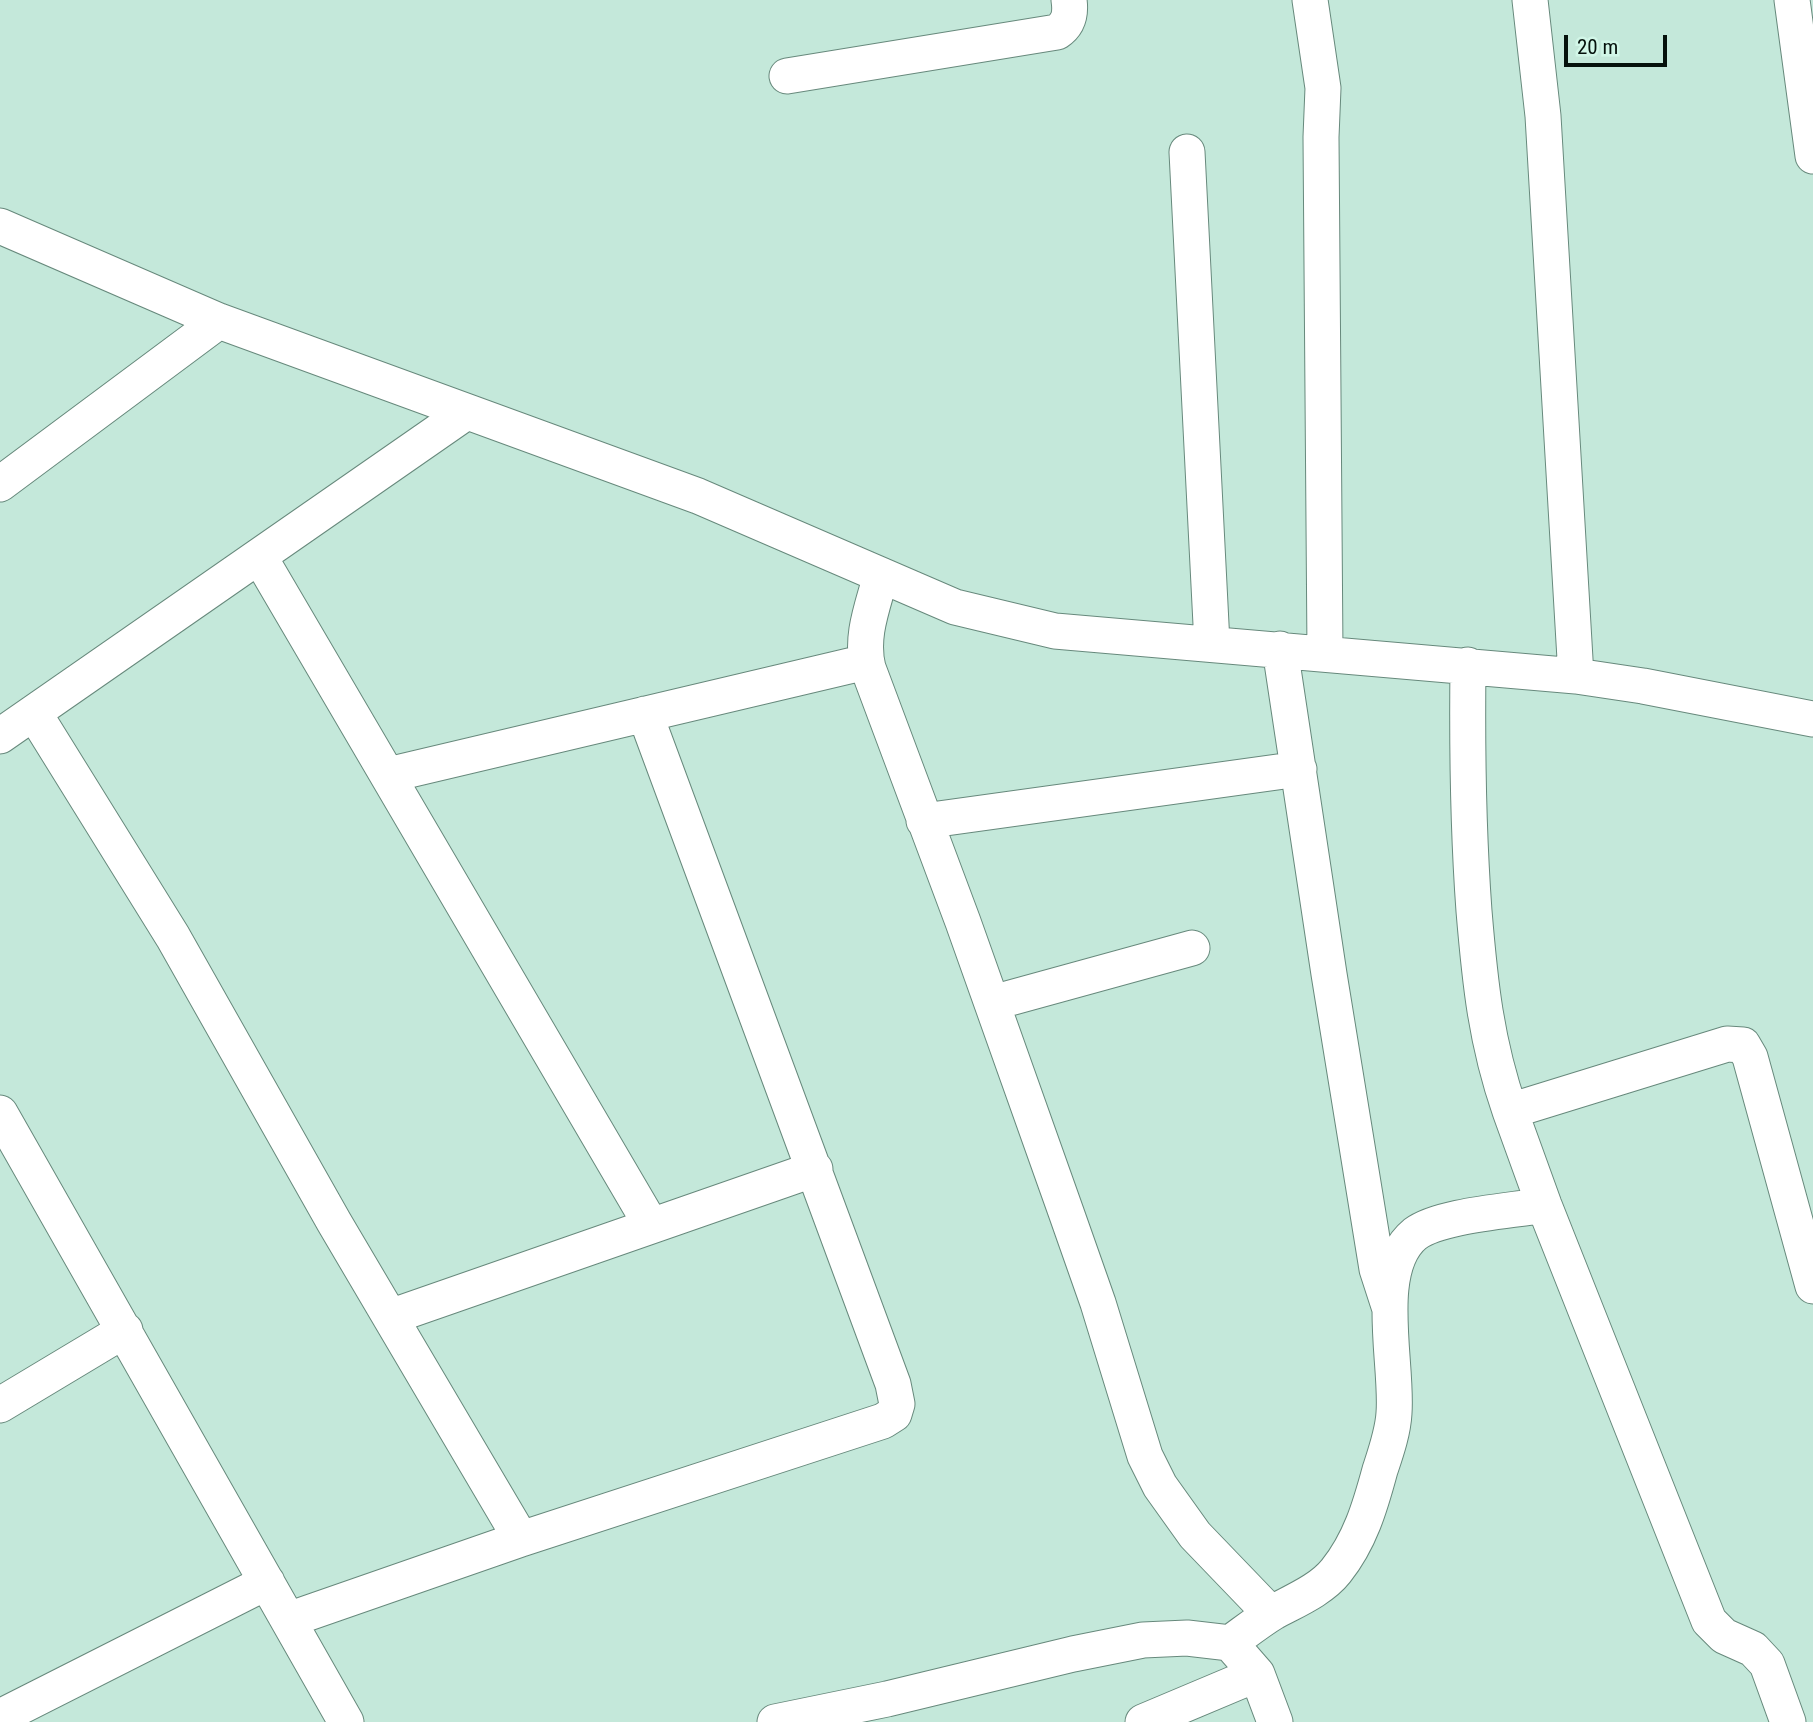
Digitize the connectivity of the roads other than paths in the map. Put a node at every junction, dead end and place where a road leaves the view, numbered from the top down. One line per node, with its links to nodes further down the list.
1 (1069, 0): 5 (street)
2 (1310, 0): 16 (street)
3 (1530, 0): 19 (street)
4 (1792, 0): 7 (street)
5 (788, 76)
6 (1187, 152): 14 (street)
7 (1813, 156)
8 (0, 226): 9 (street)
9 (219, 321): 10 (street); 11 (street)
10 (465, 413): 12 (street); 13 (street)
11 (0, 484)
12 (259, 556): 22 (street); 24 (street)
13 (881, 575): 14 (street); 17 (street)
14 (1212, 644): 15 (street)
15 (1280, 649): 16 (street); 23 (street)
16 (1325, 653): 18 (street)
17 (866, 662): 20 (street); 25 (street)
18 (1468, 665): 19 (street); 28 (street)
19 (1576, 676): 21 (street)
20 (645, 714): 24 (street); 30 (street)
21 (1813, 719)
22 (11, 722): 35 (street)
23 (1299, 769): 25 (street); 34 (street)
24 (388, 775): 32 (street)
25 (924, 821): 27 (street)
26 (1192, 948): 27 (street)
27 (992, 1003): 40 (street)
28 (1510, 1111): 31 (street); 33 (street)
29 (0, 1113): 36 (street)
30 (815, 1169): 32 (street); 38 (street)
31 (1544, 1205): 34 (street); 49 (street)
32 (651, 1225): 35 (street)
33 (1813, 1286)
34 (1389, 1306): 40 (street)
35 (390, 1317): 38 (street)
36 (125, 1330): 37 (street); 39 (street)
37 (0, 1405)
38 (521, 1539): 41 (street)
39 (267, 1582): 41 (street); 44 (street)
40 (1271, 1614): 42 (street)
41 (288, 1620): 45 (street)
42 (1230, 1643): 43 (street); 46 (street)
43 (1257, 1674): 47 (street); 48 (street)
44 (0, 1717)
45 (346, 1722)
46 (775, 1722)
47 (1143, 1722)
48 (1275, 1722)
49 (1788, 1722)

